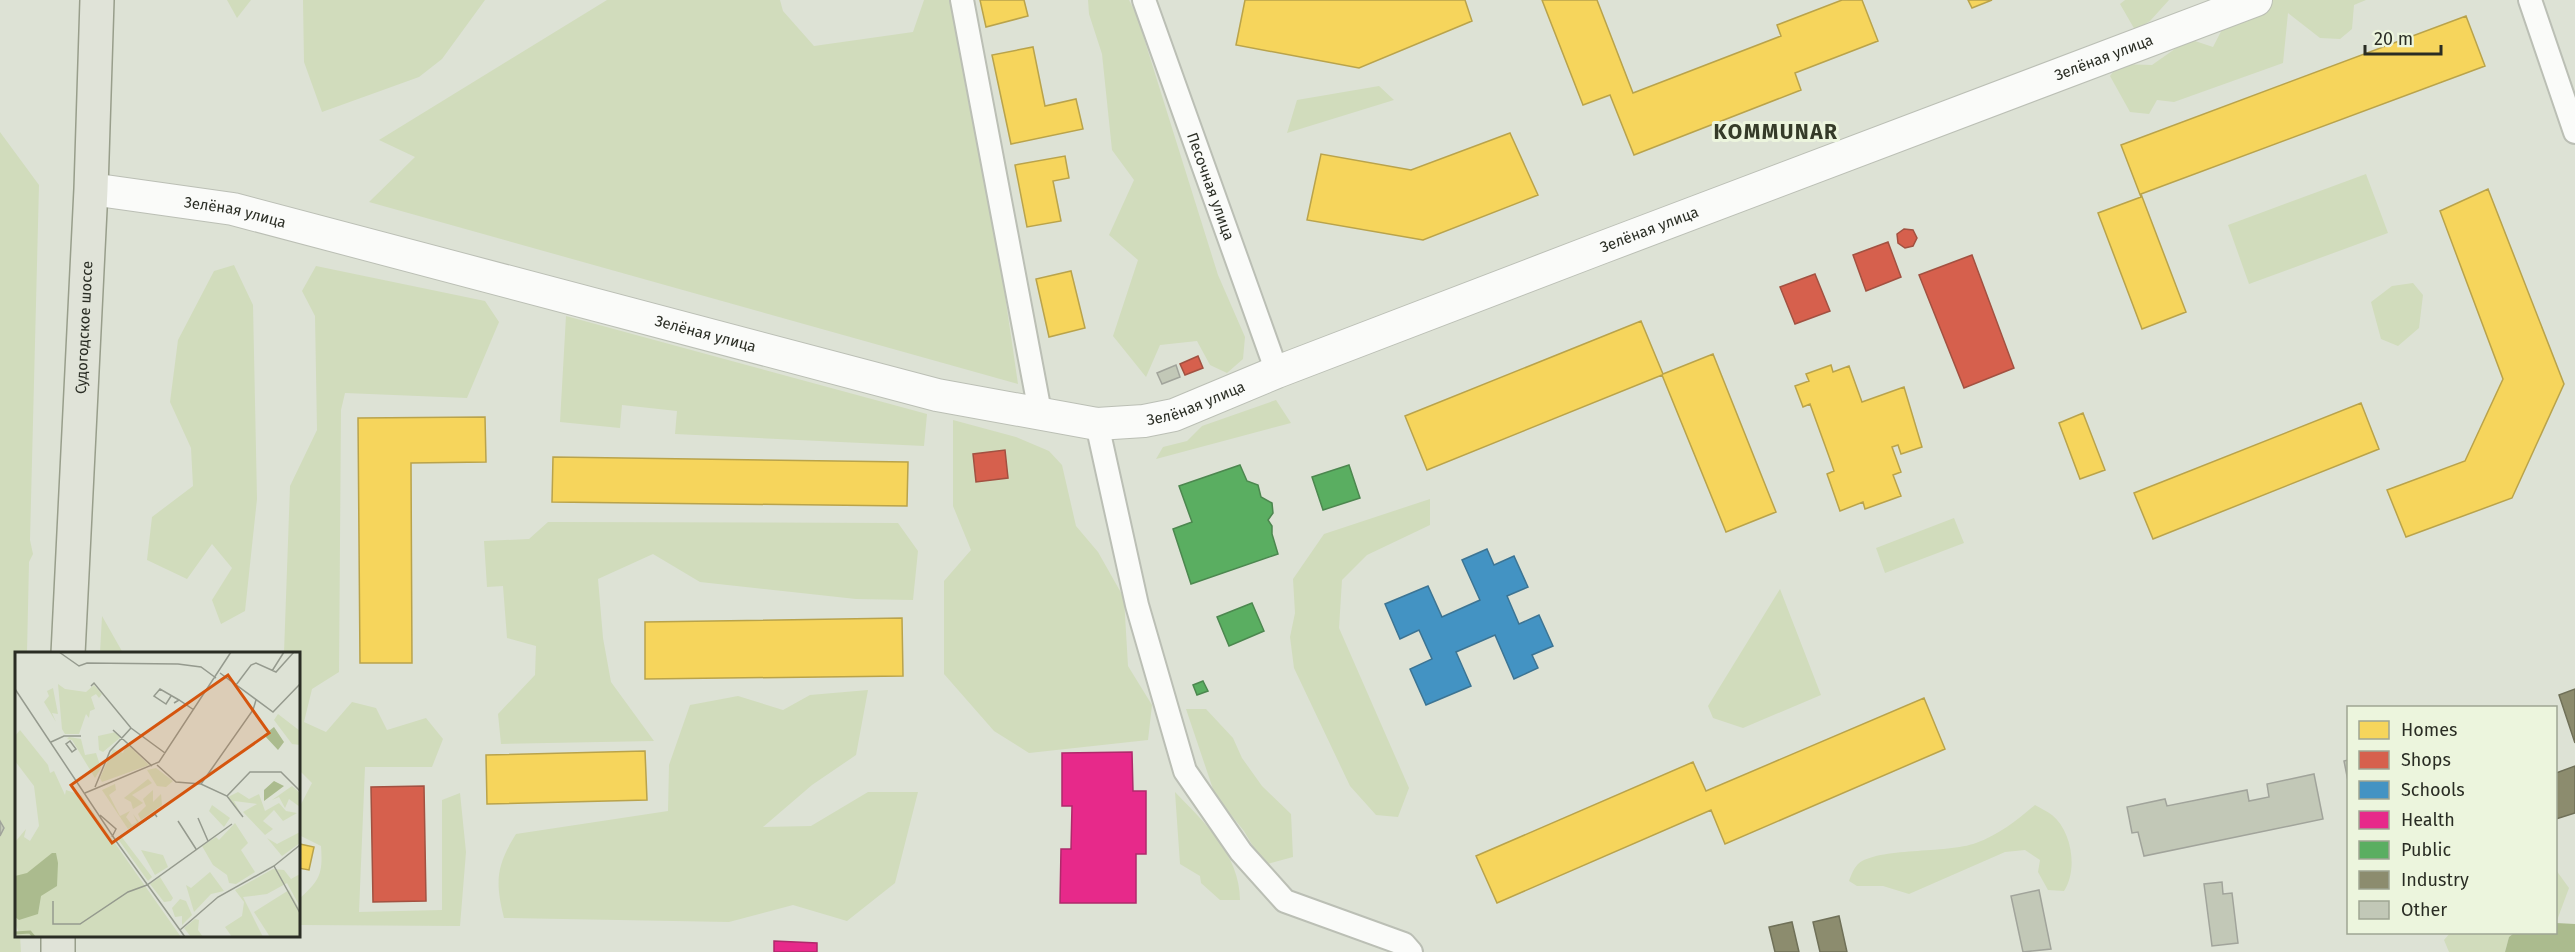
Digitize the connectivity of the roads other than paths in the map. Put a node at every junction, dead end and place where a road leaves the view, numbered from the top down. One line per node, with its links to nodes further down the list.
1 (97, 0): 7 (main road, Судогодское шоссе)
2 (962, 0): 9 (street)
3 (1144, 0): 8 (street, Песочная улица)
4 (2256, 0): 8 (street, Зелёная улица)
5 (2530, 0): 6 (street)
6 (2575, 132)
7 (91, 189): 9 (street, Зелёная улица); 11 (main road, Судогодское шоссе)
8 (1277, 372): 10 (street, Зелёная улица)
9 (1040, 412): 10 (street, Зелёная улица)
10 (1097, 424): 12 (street)
11 (68, 652)
12 (1411, 952)

